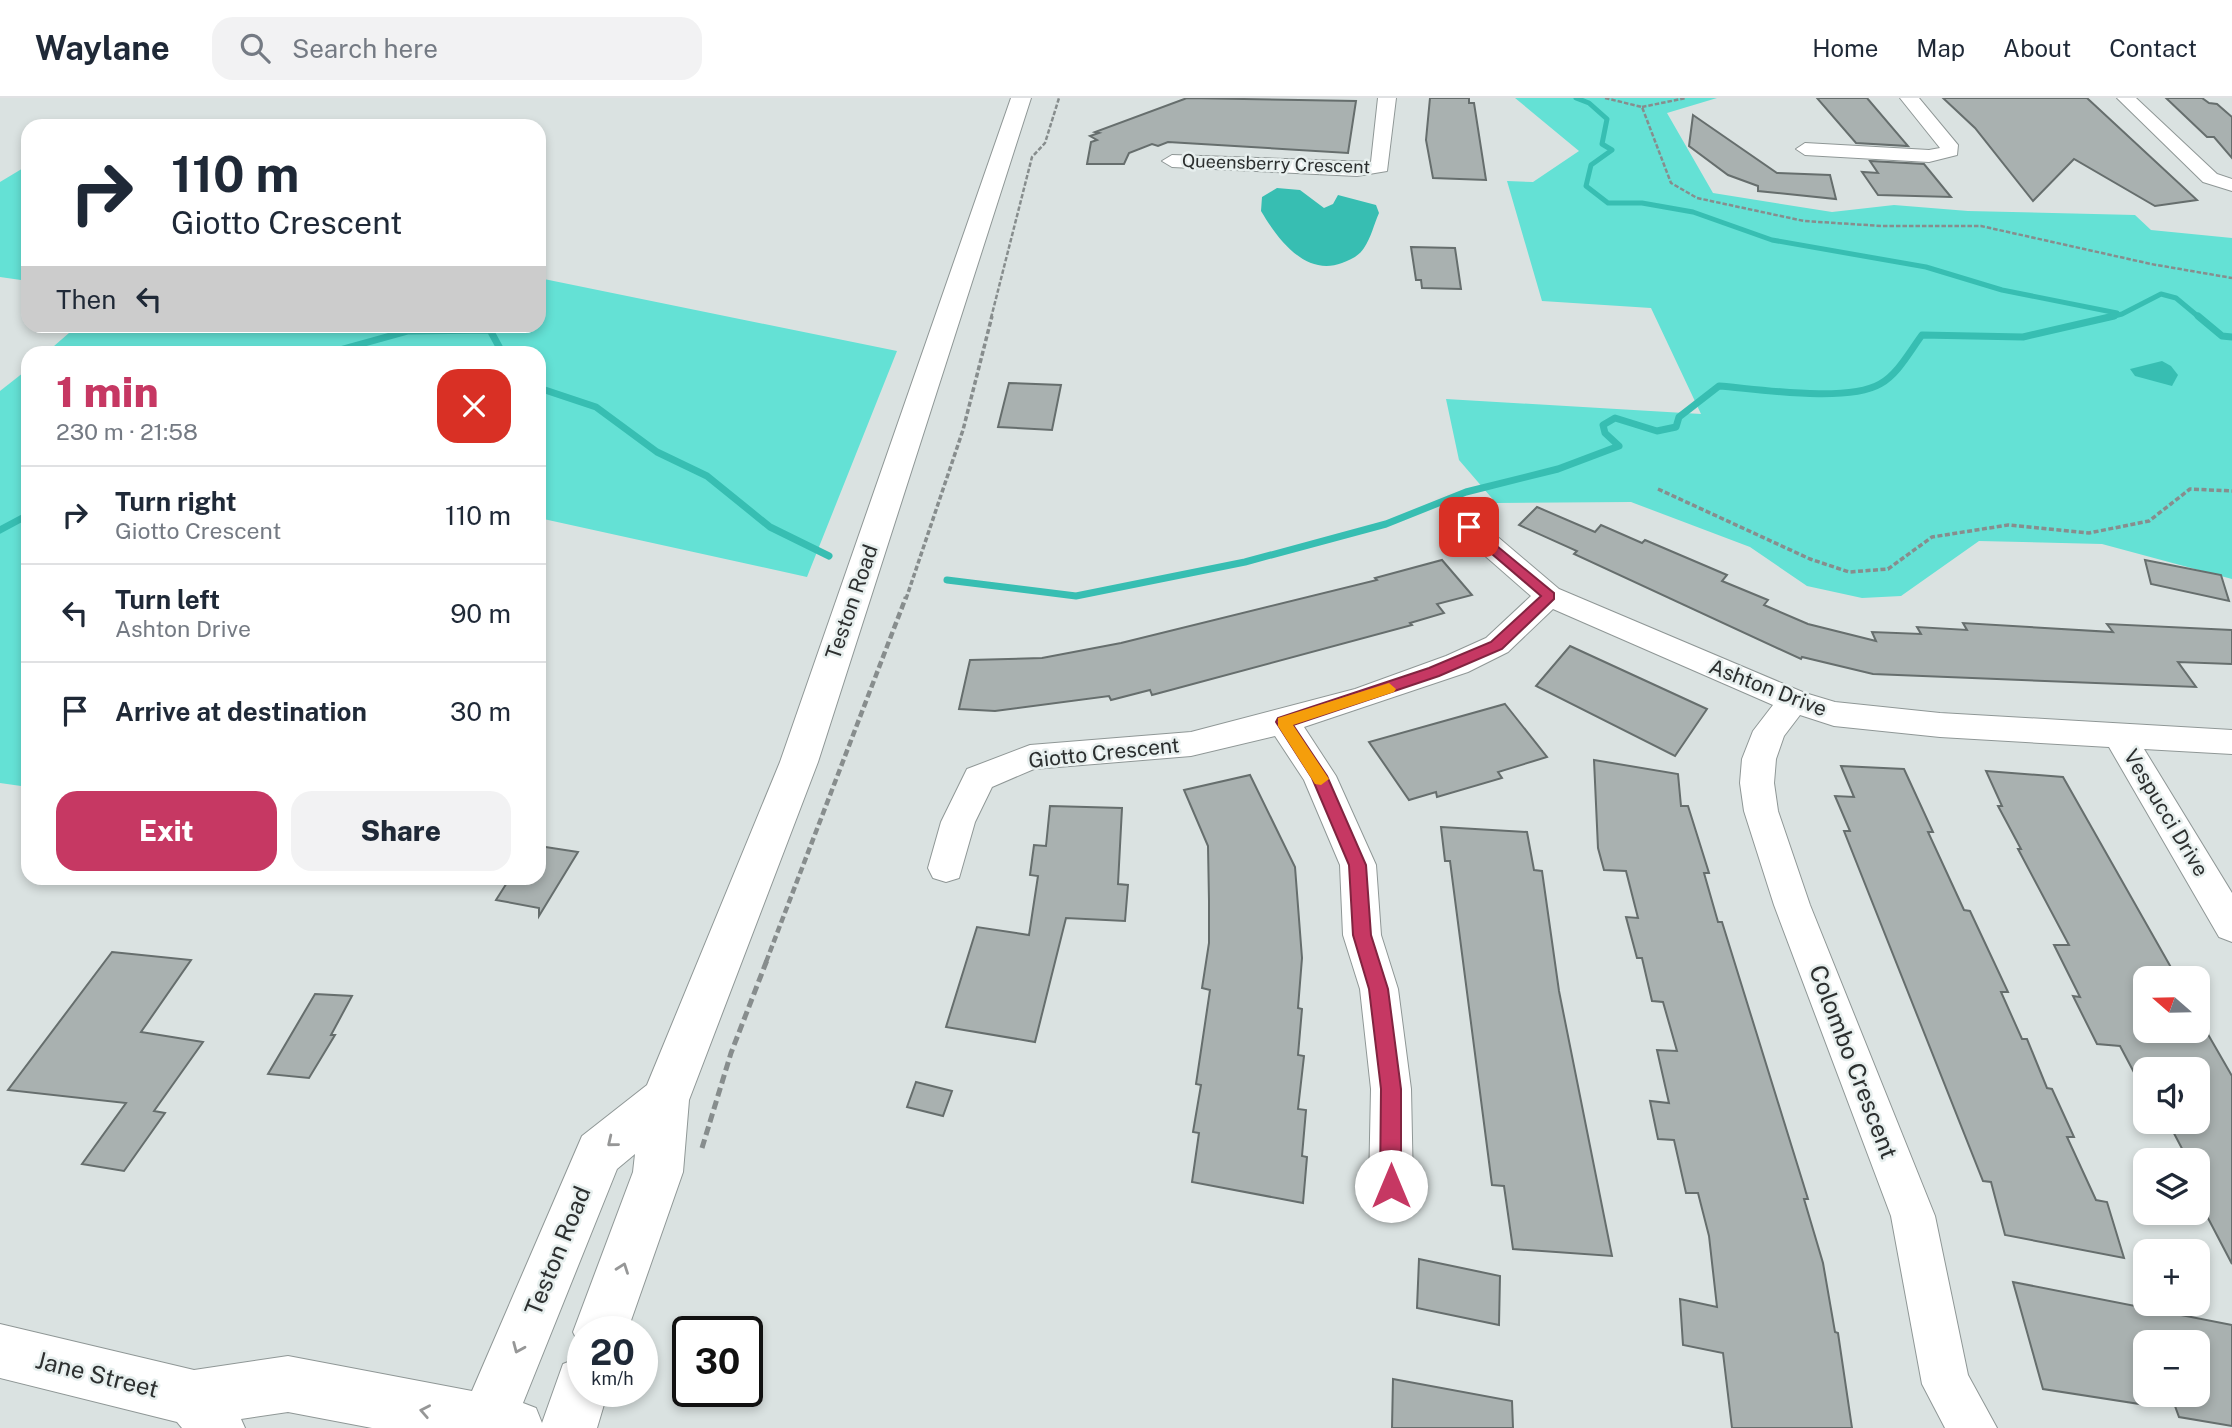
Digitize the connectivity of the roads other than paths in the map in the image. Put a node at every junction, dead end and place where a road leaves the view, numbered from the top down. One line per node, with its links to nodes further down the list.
1 (1021, 98): 16 (main road, Teston Road)
2 (1387, 98): 6 (street, Queensberry Crescent)
3 (1909, 98): 5 (street)
4 (2126, 98): 7 (street)
5 (1805, 149)
6 (1172, 160)
7 (2232, 185)
8 (1469, 527): 9 (street, Ashton Drive)
9 (1549, 596): 10 (street, Ashton Drive); 11 (street, Giotto Crescent)
10 (1794, 701): 12 (street, Ashton Drive); 24 (street, Colombo Crescent)
11 (1283, 722): 14 (street, Giotto Crescent); 17 (street)
12 (2120, 737): 13 (street, Ashton Drive); 15 (street, Vespucci Drive)
13 (2232, 743)
14 (946, 868)
15 (2232, 926)
16 (665, 1100): 18 (main road, Teston Road, one-way to 16); 22 (main road, Teston Road, one-way to 22)
17 (1391, 1186)
18 (606, 1316)
19 (0, 1351): 21 (main road, Jane Street)
20 (576, 1407): 23 (main road)
21 (205, 1413): 22 (main road, Jane Street, one-way to 21)
22 (496, 1426)
23 (569, 1428)
24 (1973, 1428)

